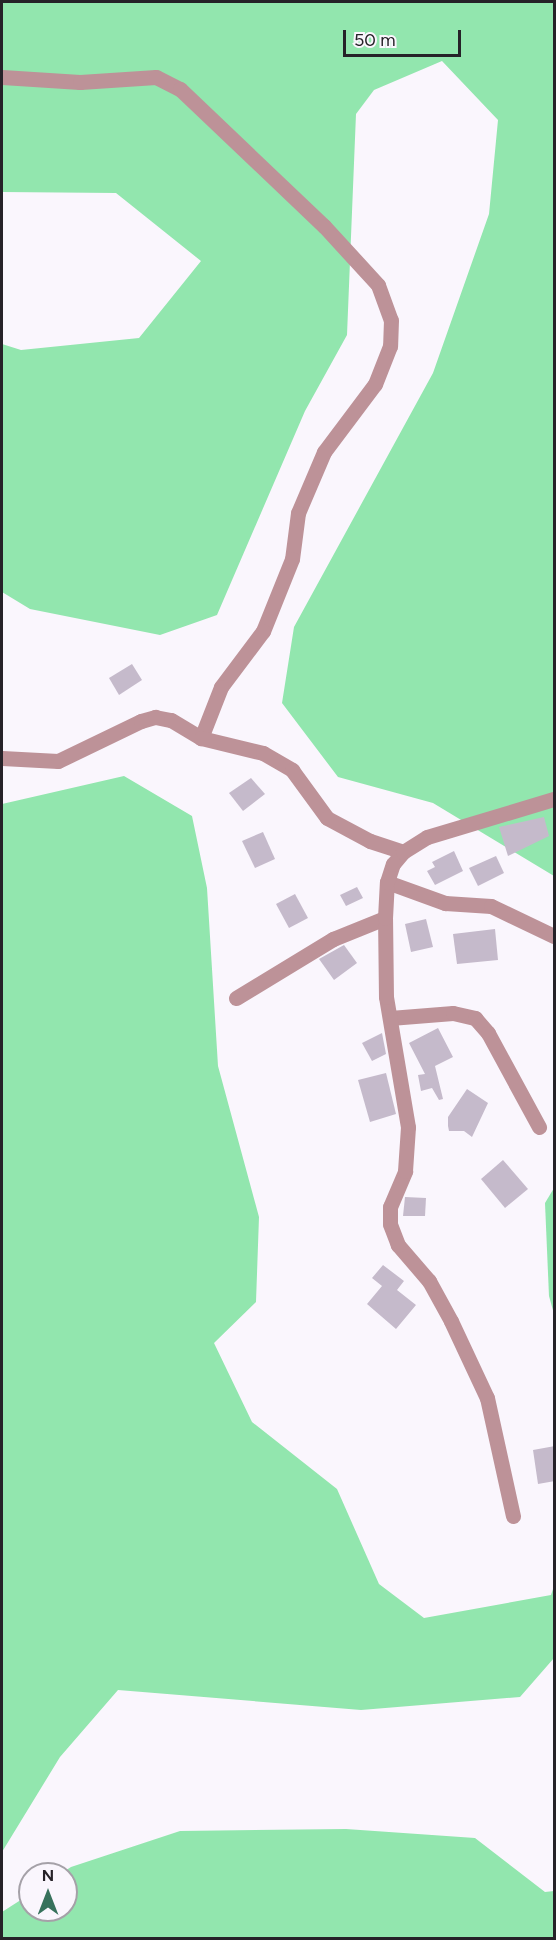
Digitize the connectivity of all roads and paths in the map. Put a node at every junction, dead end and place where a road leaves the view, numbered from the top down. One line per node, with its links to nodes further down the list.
1 (2, 77): 2 (street)
2 (201, 738): 3 (street); 5 (street)
3 (2, 758)
4 (555, 799): 5 (street)
5 (403, 852): 6 (street)
6 (387, 882): 7 (street); 8 (street)
7 (385, 918): 9 (street); 10 (street)
8 (555, 936)
9 (236, 998)
10 (390, 1018): 11 (street); 12 (street)
11 (539, 1127)
12 (513, 1515)

